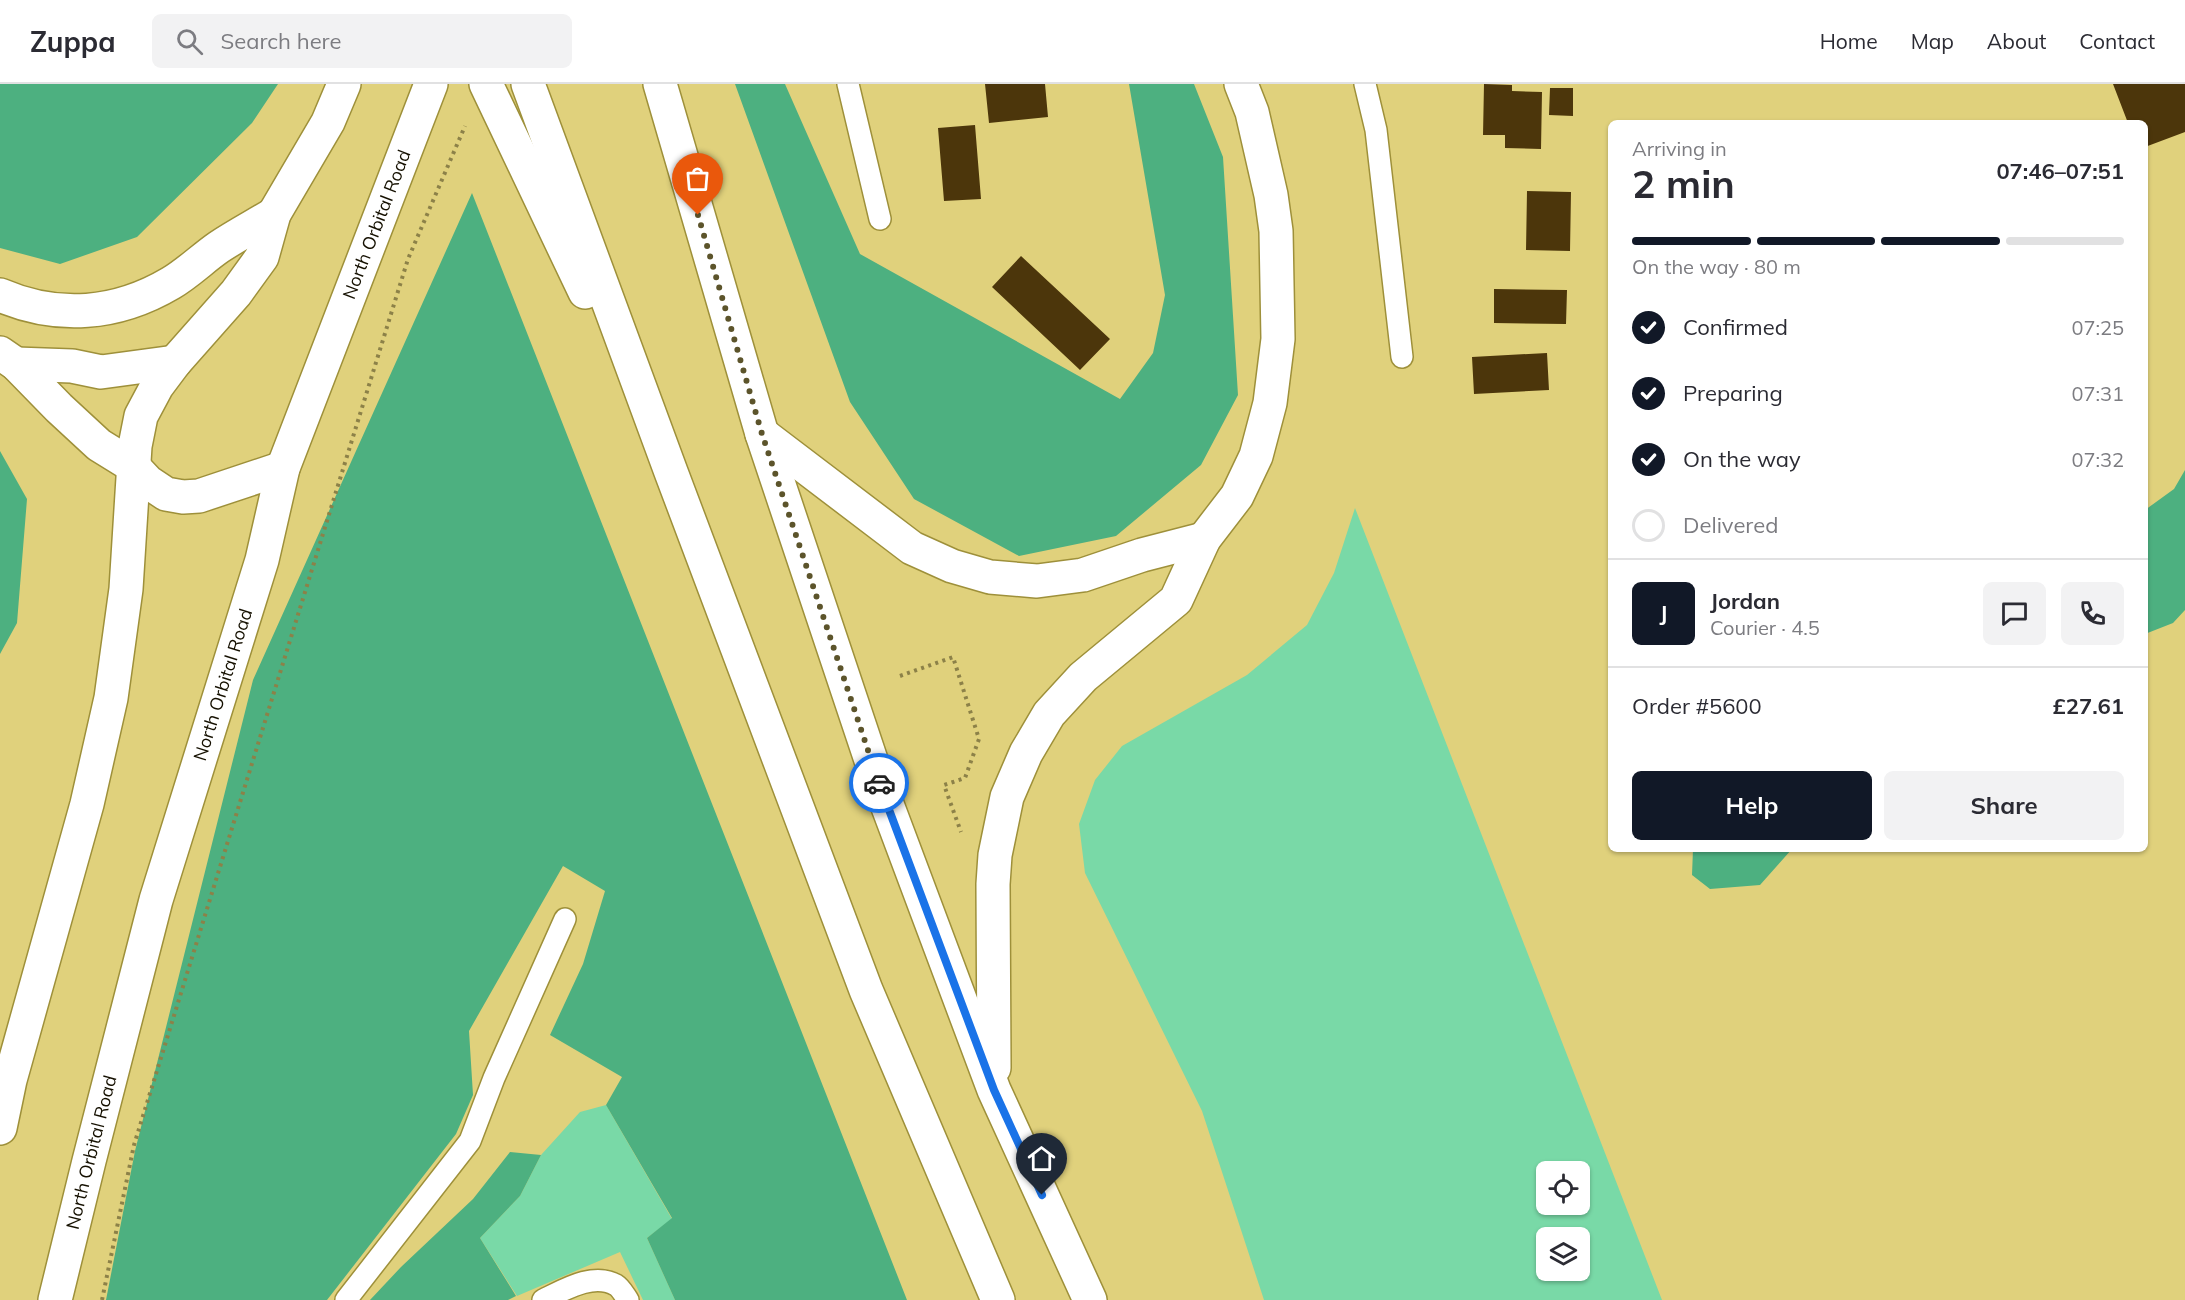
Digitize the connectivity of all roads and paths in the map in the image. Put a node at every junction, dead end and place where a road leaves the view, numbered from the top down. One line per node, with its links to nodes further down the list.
1 (344, 84): 9 (highway)
2 (432, 84): 17 (highway, North Orbital Road)
3 (528, 84): 18 (highway)
4 (660, 84): 15 (highway)
5 (849, 84): 10 (lane)
6 (1241, 84): 19 (highway)
7 (1365, 84): 12 (lane)
8 (482, 99): 18 (highway); 26 (path)
9 (274, 214): 11 (highway); 14 (highway)
10 (880, 219)
11 (0, 295)
12 (1402, 357)
13 (8, 358): 14 (highway); 16 (highway)
14 (175, 362): 16 (highway)
15 (762, 434): 19 (highway); 23 (highway)
16 (134, 466): 17 (highway); 24 (highway)
17 (283, 468): 25 (highway, North Orbital Road)
18 (671, 472): 30 (highway)
19 (1204, 539): 23 (highway)
20 (900, 676): 21 (path)
21 (964, 839)
22 (565, 920): 27 (lane)
23 (994, 1090): 31 (highway)
24 (0, 1128)
25 (55, 1300)
26 (102, 1300)
27 (346, 1300)
28 (543, 1300): 29 (lane)
29 (628, 1300)
30 (998, 1300)
31 (1090, 1300)

